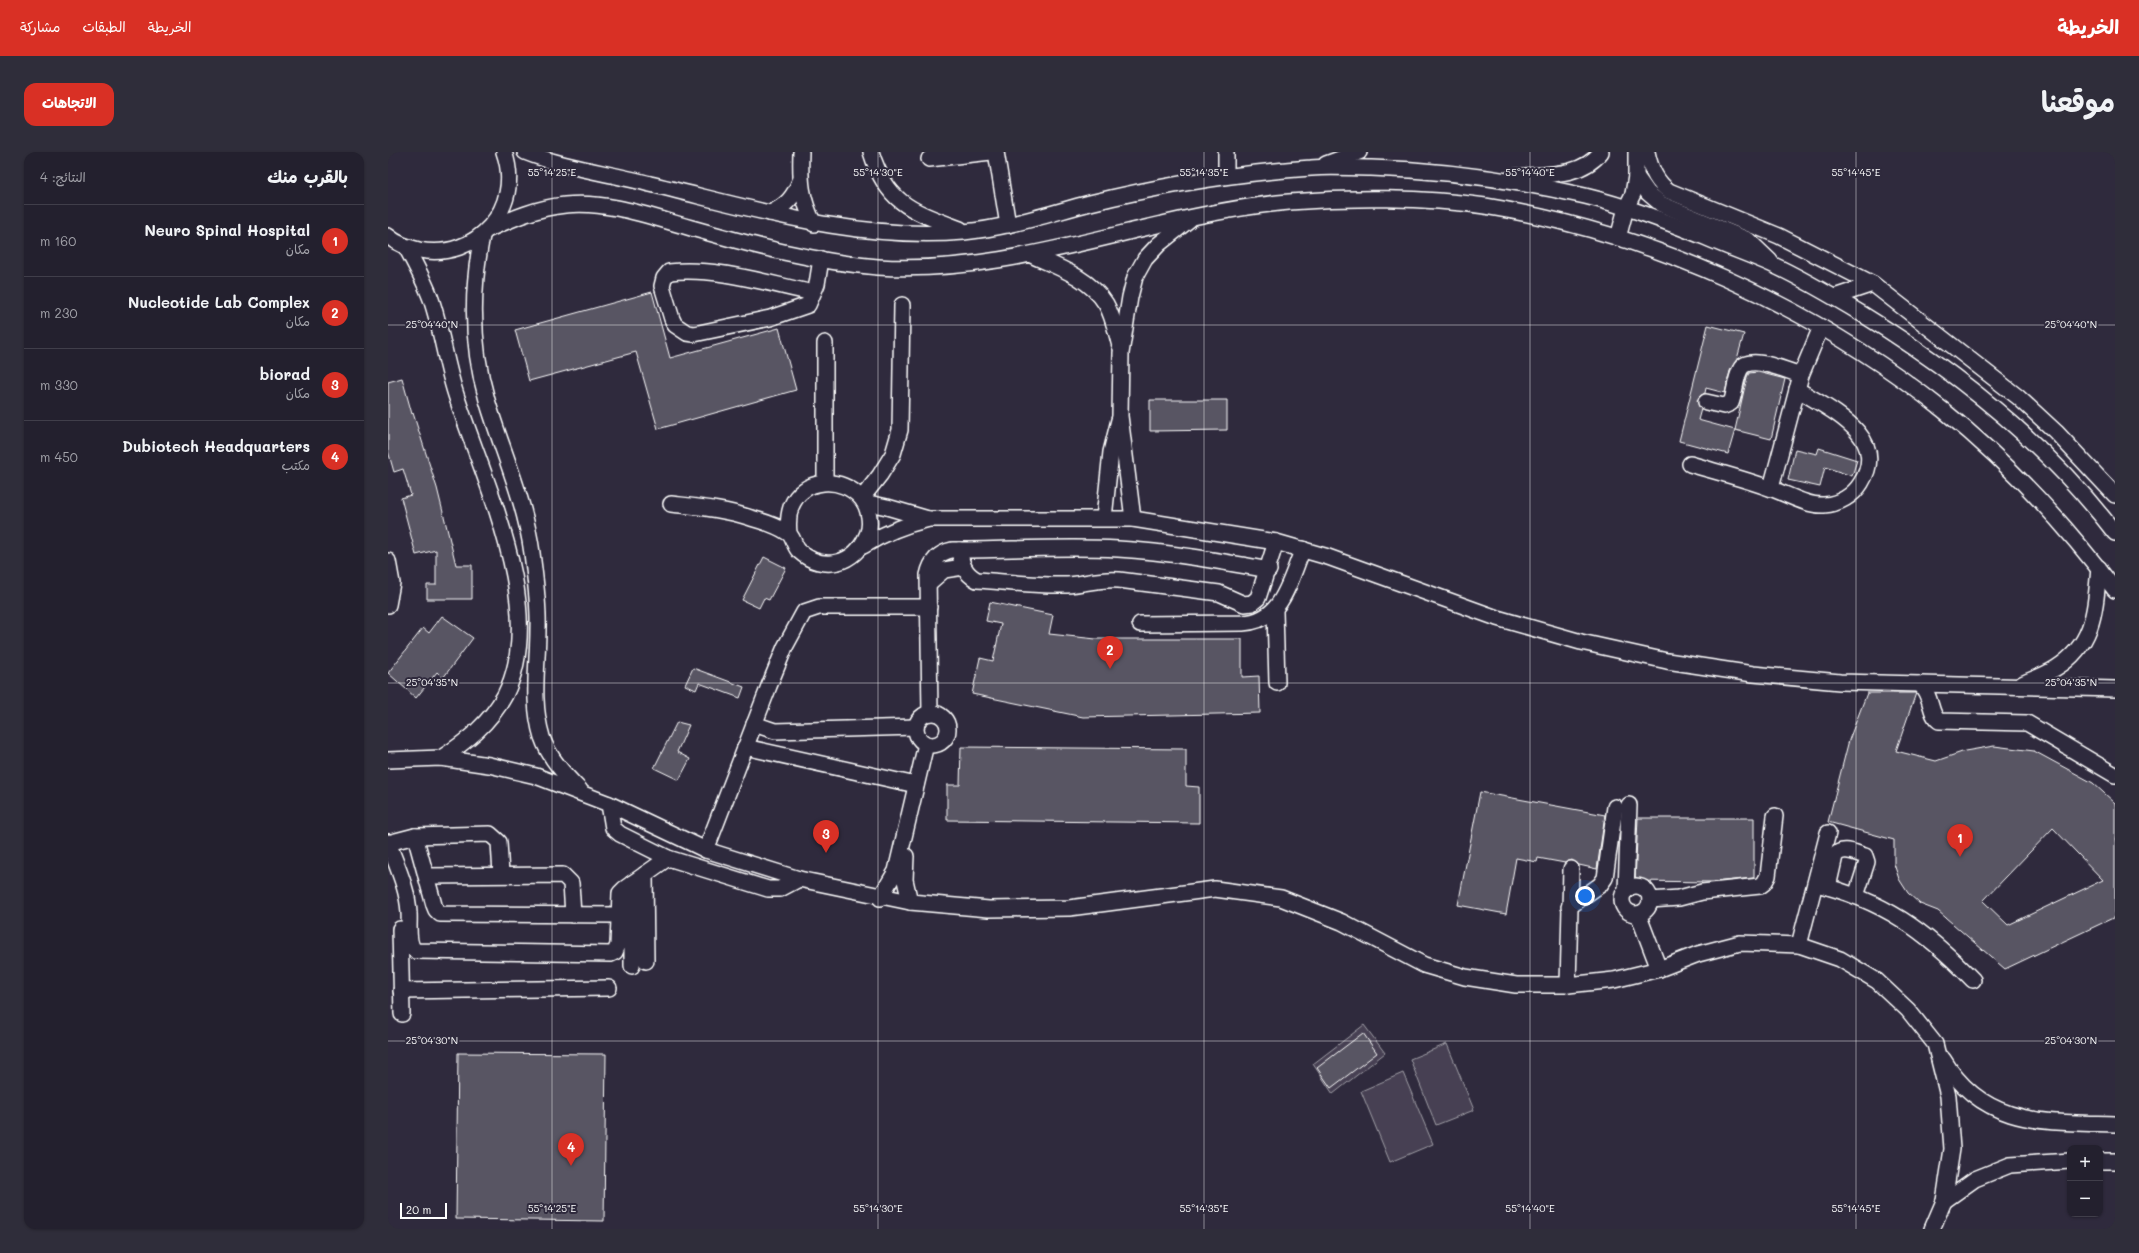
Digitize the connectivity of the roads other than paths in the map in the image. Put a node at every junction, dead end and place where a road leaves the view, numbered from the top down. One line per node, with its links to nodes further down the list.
1 (504, 152): 23 (street)
2 (525, 152): 19 (street)
3 (800, 152): 17 (street)
4 (871, 152): 24 (street)
5 (991, 152): 12 (street)
6 (996, 152): 22 (street)
7 (1226, 152): 14 (street)
8 (1359, 152): 13 (street)
9 (1602, 152): 16 (street)
10 (1636, 152): 15 (street)
11 (1647, 152): 31 (street)
12 (929, 159)
13 (1318, 167): 14 (street); 16 (street)
14 (1226, 176): 22 (street)
15 (1636, 176): 18 (street); 30 (street)
16 (1492, 178): 18 (street)
17 (800, 181): 19 (street); 21 (street)
18 (1626, 208): 26 (street); 30 (street)
19 (770, 213): 21 (street)
20 (1192, 218): 26 (street); 28 (street); 37 (street)
21 (814, 224): 24 (street)
22 (1008, 225): 24 (street)
23 (485, 232): 27 (street); 29 (street); 81 (street)
24 (966, 232)
25 (388, 236): 27 (street)
26 (1618, 238): 35 (street)
27 (406, 247): 77 (street)
28 (1031, 255): 29 (street); 37 (street)
29 (821, 259): 32 (street)
30 (1773, 265): 33 (street)
31 (1873, 284): 33 (street); 44 (street)
32 (813, 293): 32 (street)
33 (1834, 297): 51 (street)
34 (902, 305): 45 (street)
35 (1820, 327): 38 (street); 58 (street)
36 (826, 343): 42 (street)
37 (1121, 353): 40 (street)
38 (1799, 382): 39 (street); 43 (street); 43 (street)
39 (1706, 402)
40 (1120, 416): 47 (street); 49 (street)
41 (1690, 464): 43 (street)
42 (825, 482): 45 (street); 50 (street)
43 (1771, 488)
44 (2115, 495)
45 (863, 500): 48 (street); 53 (street)
46 (670, 504): 50 (street)
47 (1104, 518): 48 (street); 49 (street)
48 (929, 519): 53 (street)
49 (1133, 519): 52 (street)
50 (789, 533): 53 (street)
51 (2115, 533)
52 (1276, 542): 54 (street); 59 (street)
53 (863, 546)
54 (1303, 549): 64 (street); 67 (street)
55 (959, 550): 57 (street); 59 (street); 60 (street)
56 (388, 561): 62 (street)
57 (963, 567): 59 (street); 60 (street)
58 (2098, 568): 61 (street); 69 (street)
59 (1268, 570)
60 (929, 583): 63 (street)
61 (2115, 590)
62 (388, 605)
63 (929, 607): 72 (street); 73 (street)
64 (1275, 611): 65 (street); 66 (street)
65 (1140, 624)
66 (1277, 683)
67 (1920, 684): 68 (street); 71 (street)
68 (1947, 685): 69 (street); 71 (street)
69 (2017, 686): 70 (street)
70 (2115, 689)
71 (1932, 704): 79 (street)
72 (930, 713): 74 (street); 75 (street)
73 (754, 724): 74 (street); 76 (street)
74 (916, 727): 75 (street)
75 (926, 744): 80 (street)
76 (745, 747): 80 (street); 88 (street)
77 (441, 758): 78 (street); 81 (street)
78 (388, 760)
79 (2115, 775)
80 (916, 785): 84 (street)
81 (582, 793): 82 (street)
82 (609, 804): 88 (street); 89 (street)
83 (1774, 816): 102 (street)
84 (906, 833): 101 (street); 103 (street)
85 (1828, 833): 98 (street)
86 (415, 836): 87 (street); 90 (street); 93 (street)
87 (388, 842): 91 (street)
88 (706, 850): 96 (street)
89 (668, 858): 94 (street); 96 (street)
90 (422, 860): 91 (street); 95 (street)
91 (393, 869): 107 (street); 115 (street)
92 (1571, 869): 104 (street)
93 (501, 874): 95 (street); 106 (street)
94 (645, 874): 97 (street); 109 (street)
95 (426, 876): 106 (street)
96 (799, 879): 101 (street)
97 (632, 883): 107 (street); 110 (street)
98 (1822, 885): 100 (street); 100 (street); 108 (street)
99 (1626, 891): 102 (street); 104 (street); 105 (street)
100 (1856, 896): 112 (street)
101 (880, 898): 103 (street)
102 (1650, 900): 105 (street)
103 (910, 902): 113 (street)
104 (1569, 907): 113 (street)
105 (1638, 914): 111 (street)
106 (573, 915): 107 (street)
107 (619, 915)
108 (1799, 945): 111 (street); 117 (street)
109 (646, 961)
110 (632, 966)
111 (1659, 969): 113 (street)
112 (1973, 980)
113 (1568, 985)
114 (609, 988): 115 (street)
115 (401, 991): 116 (street)
116 (402, 1014)
117 (1935, 1044): 118 (street); 122 (street)
118 (2115, 1124)
119 (2067, 1161): 122 (street)
120 (2103, 1161): 121 (street)
121 (2115, 1161)
122 (1944, 1201): 123 (street)
123 (1932, 1229)

